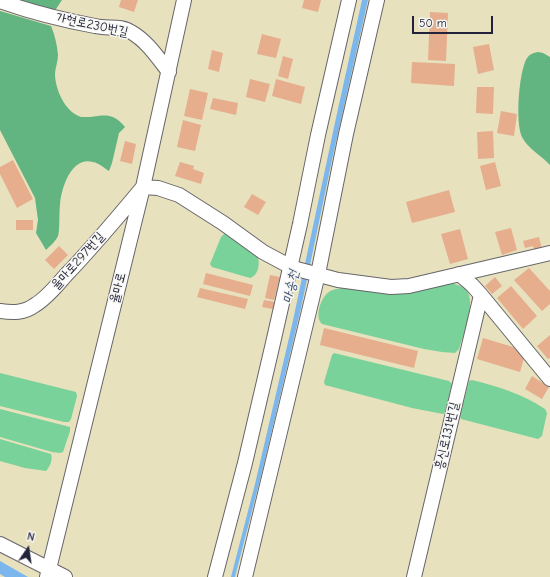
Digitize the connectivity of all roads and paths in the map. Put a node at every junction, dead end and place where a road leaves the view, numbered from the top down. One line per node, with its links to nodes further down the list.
1 (184, 0): 5 (street, 율마로)
2 (349, 0): 8 (street)
3 (377, 0): 9 (street)
4 (0, 1): 5 (street, 가현로230번길)
5 (169, 72): 6 (street, 율마로)
6 (143, 187): 8 (street); 12 (street, 율마로297번길); 15 (street, 율마로)
7 (550, 253): 10 (street)
8 (291, 268): 9 (street); 17 (street)
9 (318, 274): 10 (street); 18 (street)
10 (459, 274): 11 (street)
11 (481, 295): 13 (street); 19 (street, 흥신로131번길)
12 (0, 311)
13 (550, 379)
14 (0, 544): 15 (street)
15 (48, 573): 16 (street)
16 (65, 577)
17 (215, 577)
18 (245, 577)
19 (414, 577)

